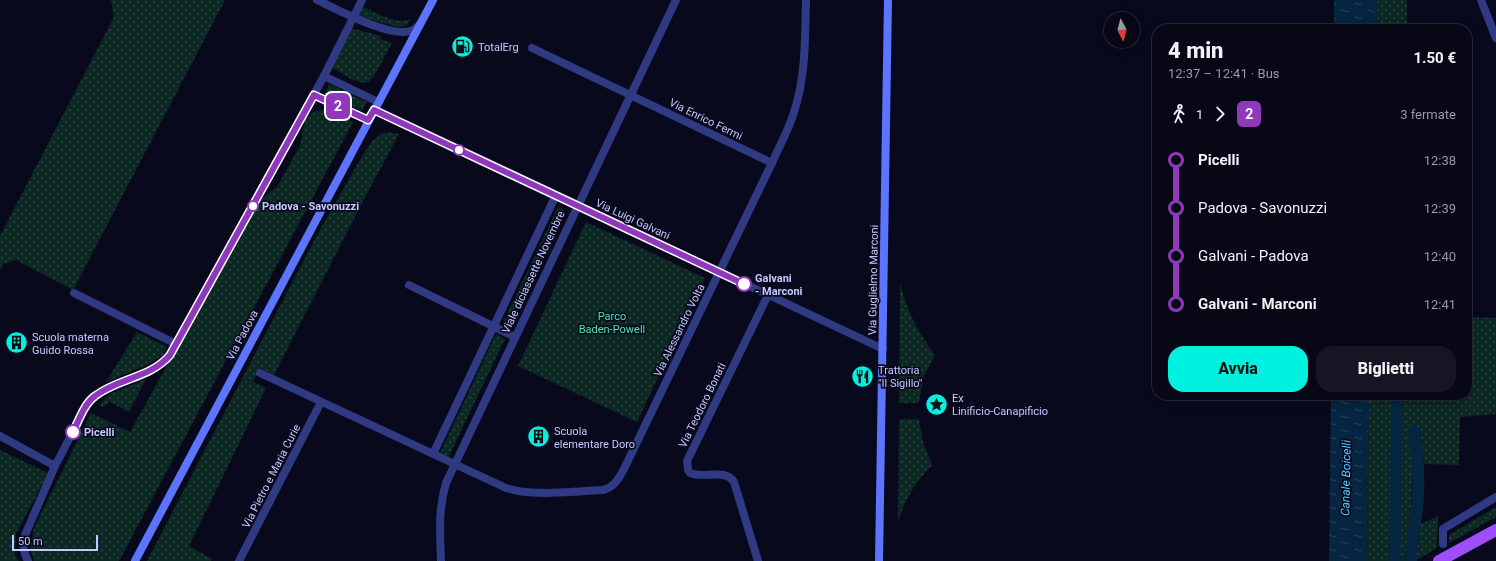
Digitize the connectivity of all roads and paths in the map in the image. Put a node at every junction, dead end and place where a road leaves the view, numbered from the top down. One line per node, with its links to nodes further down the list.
1 (318, 0): 8 (street)
2 (362, 0): 8 (street)
3 (433, 0): 9 (main road, Via Padova)
4 (676, 0): 13 (street, Viale diciassette Novembre)
5 (806, 0): 17 (street, Via Alessandro Volta)
6 (888, 0): 27 (main road, Via Guglielmo Marconi)
7 (1482, 0): 10 (street)
8 (352, 18): 9 (street); 12 (street)
9 (420, 23): 15 (main road, Via Padova)
10 (1496, 38)
11 (532, 48): 13 (street, Via Enrico Fermi)
12 (324, 76): 14 (street); 15 (street)
13 (631, 94): 17 (street, Via Enrico Fermi); 19 (street, Viale diciassette Novembre)
14 (314, 95): 16 (street); 26 (street)
15 (376, 106): 16 (main road, Via Padova); 18 (street, Via Luigi Galvani)
16 (368, 120): 38 (main road, Via Padova)
17 (772, 163): 20 (street, Via Alessandro Volta)
18 (556, 195): 19 (street, Via Luigi Galvani); 24 (street, Viale diciassette Novembre)
19 (577, 205): 20 (street, Via Luigi Galvani); 25 (street, Viale diciassette Novembre)
20 (719, 272): 23 (street, Via Luigi Galvani); 32 (street, Via Alessandro Volta)
21 (409, 285): 24 (street)
22 (74, 293): 26 (street)
23 (768, 295): 27 (street, Via Luigi Galvani); 41 (street, Via Teodoro Bonati)
24 (494, 327): 25 (street); 31 (street, Viale diciassette Novembre)
25 (515, 337): 32 (street, Viale diciassette Novembre)
26 (176, 344): 33 (street)
27 (883, 349): 42 (main road, Via Guglielmo Marconi)
28 (260, 373): 29 (street)
29 (321, 402): 31 (street); 39 (street, Via Pietro e Maria Curie)
30 (0, 436): 33 (street)
31 (433, 454): 32 (street)
32 (454, 464): 40 (street, Viale diciassette Novembre)
33 (55, 466): 37 (street)
34 (1496, 497): 36 (street)
35 (1496, 530): 43 (main road)
36 (1443, 544)
37 (28, 561)
38 (135, 561)
39 (239, 561)
40 (441, 561)
41 (758, 561)
42 (879, 561)
43 (1439, 561)

